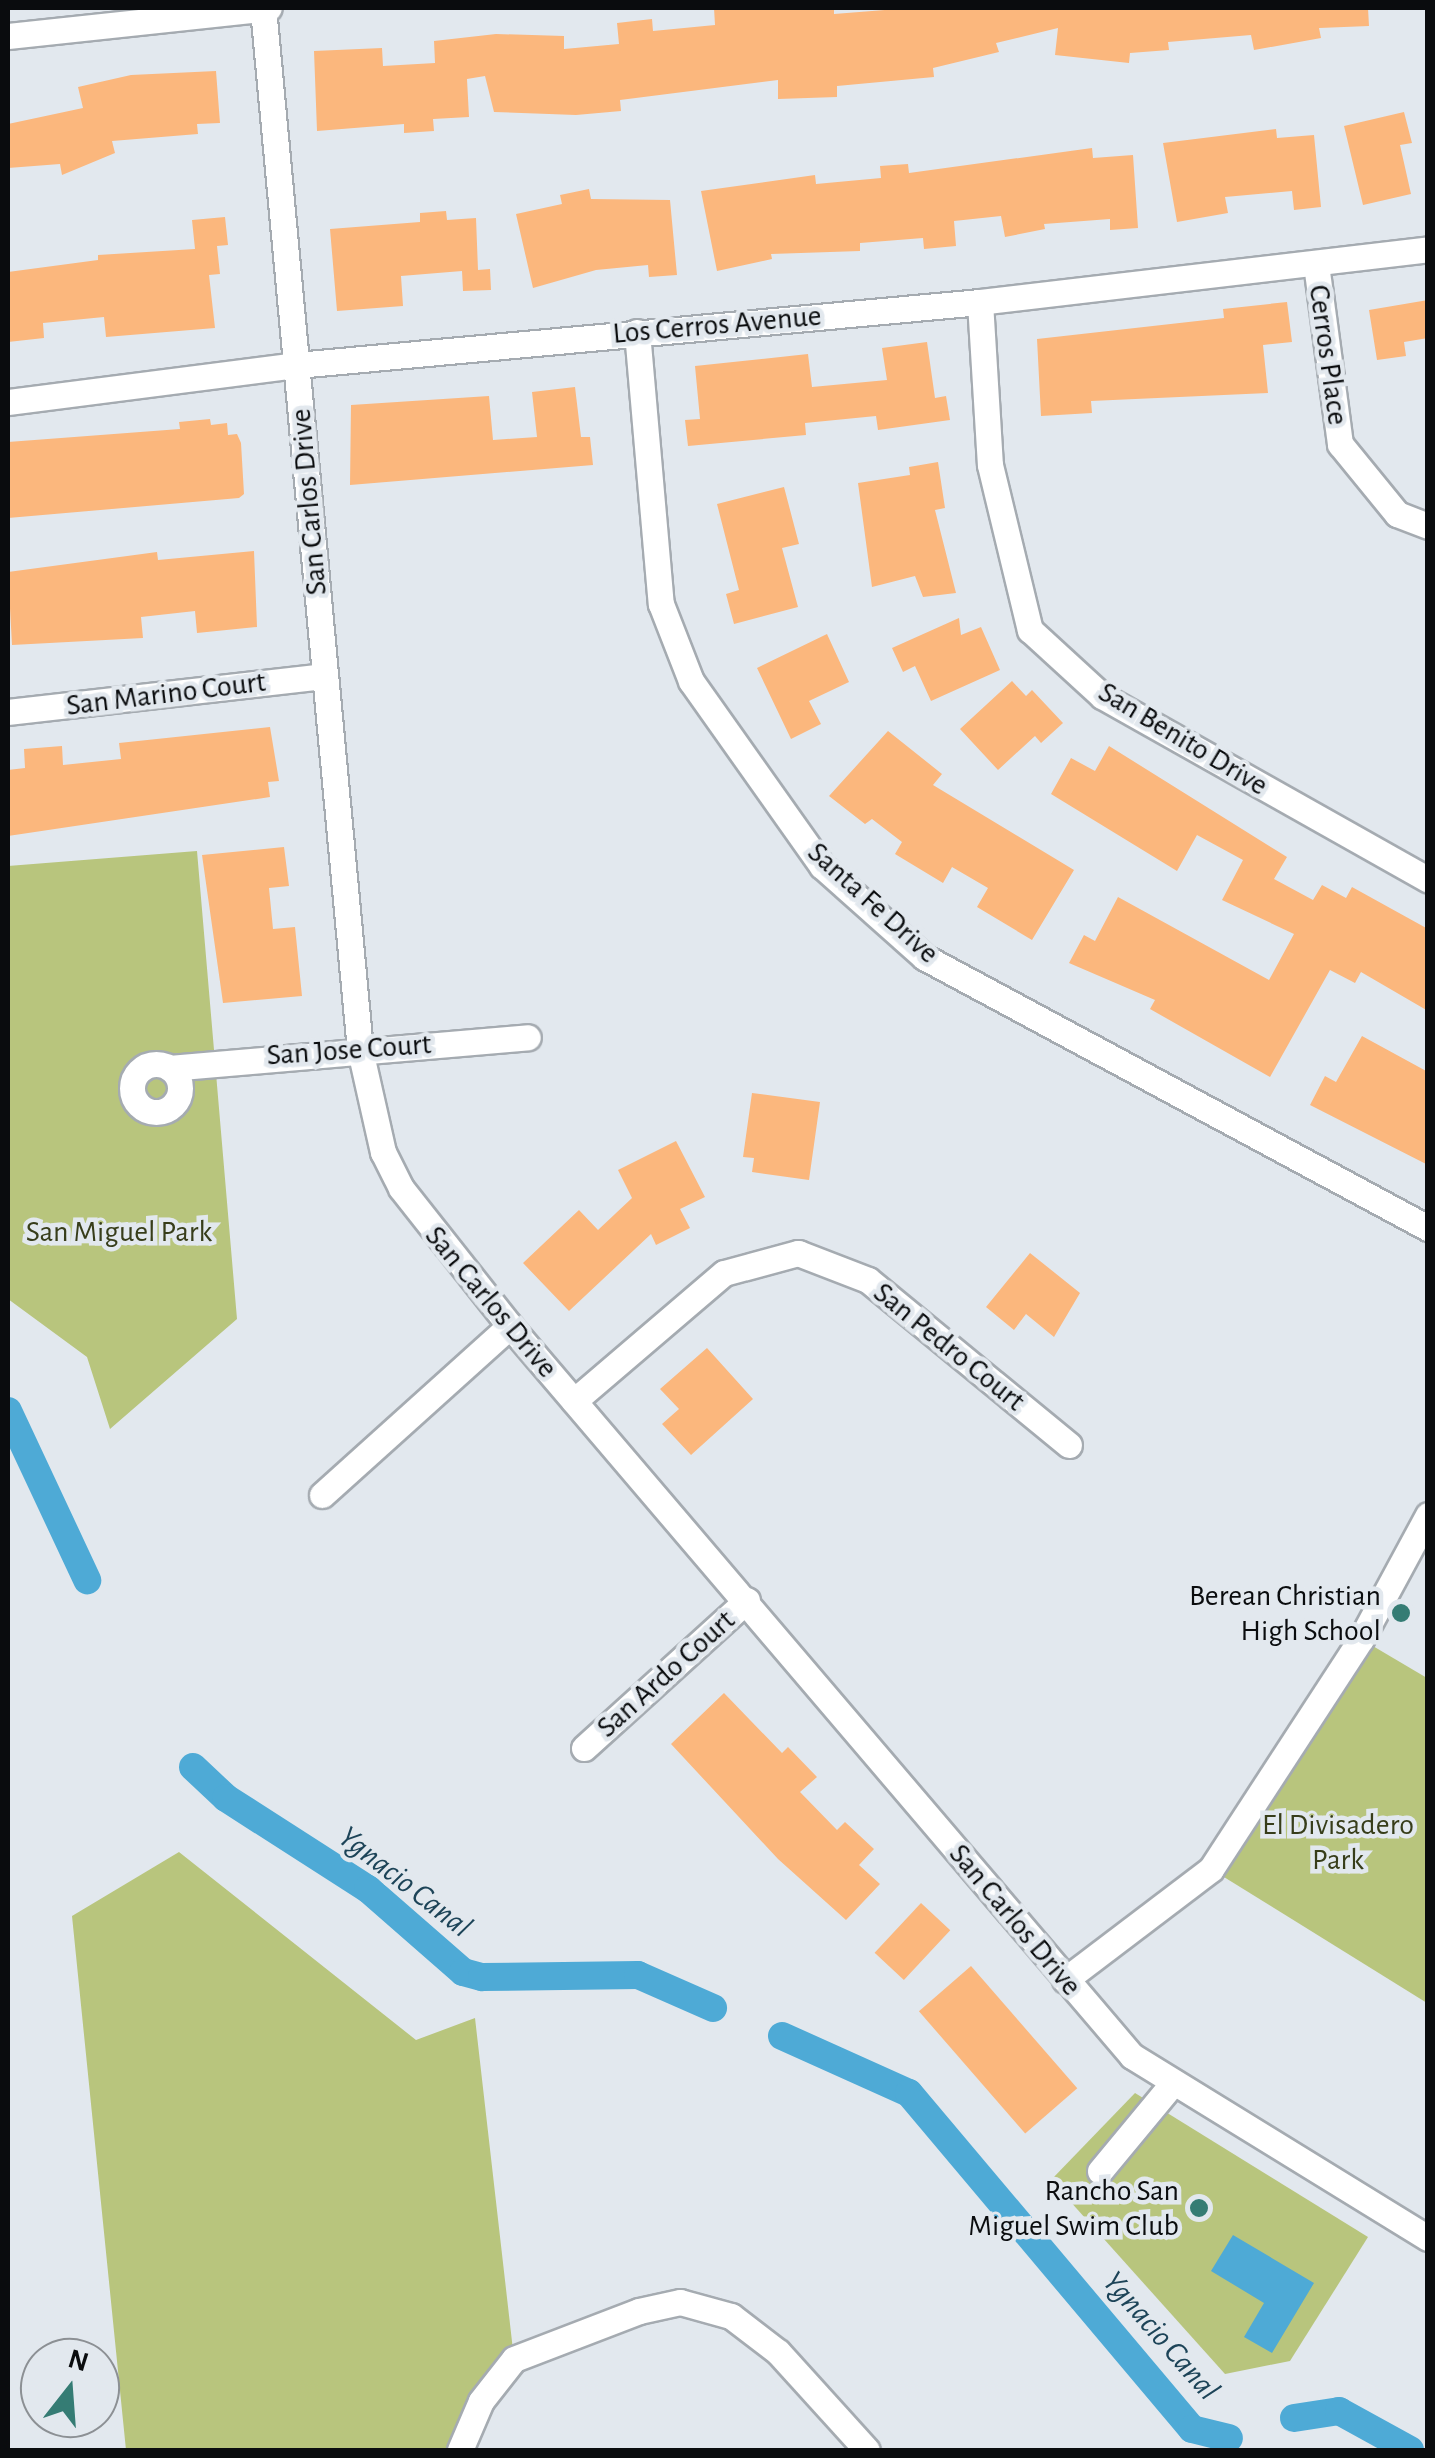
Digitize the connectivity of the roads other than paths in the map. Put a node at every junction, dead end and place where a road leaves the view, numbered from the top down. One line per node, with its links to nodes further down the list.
1 (264, 8): 2 (street); 7 (street, San Carlos Drive)
2 (8, 36)
3 (1428, 249): 4 (street, Los Cerros Avenue)
4 (1316, 264): 5 (street, Los Cerros Avenue); 9 (street, Cerros Place)
5 (980, 302): 6 (street, Los Cerros Avenue); 12 (street, San Benito Drive)
6 (637, 332): 7 (street, Los Cerros Avenue); 16 (street, Santa Fe Drive)
7 (297, 365): 8 (street, Los Cerros Avenue); 10 (street, San Carlos Drive)
8 (8, 402)
9 (1428, 526)
10 (324, 676): 11 (street, San Marino Court); 14 (street, San Carlos Drive)
11 (8, 712)
12 (1428, 880)
13 (528, 1037): 14 (street, San Jose Court)
14 (360, 1050): 15 (street, San Jose Court); 17 (street, San Carlos Drive)
15 (170, 1068)
16 (1428, 1228)
17 (510, 1326): 18 (street, San Carlos Drive); 20 (street)
18 (574, 1401): 19 (street, San Pedro Court); 22 (street, San Carlos Drive)
19 (1069, 1445)
20 (322, 1495)
21 (1428, 1515): 24 (street)
22 (747, 1600): 23 (street, San Ardo Court); 24 (street, San Carlos Drive)
23 (584, 1748)
24 (1064, 1980): 25 (street, San Carlos Drive)
25 (1172, 2084): 26 (street); 27 (street, San Carlos Drive)
26 (1100, 2171)
27 (1428, 2238)
28 (460, 2450): 29 (street)
29 (867, 2450)

